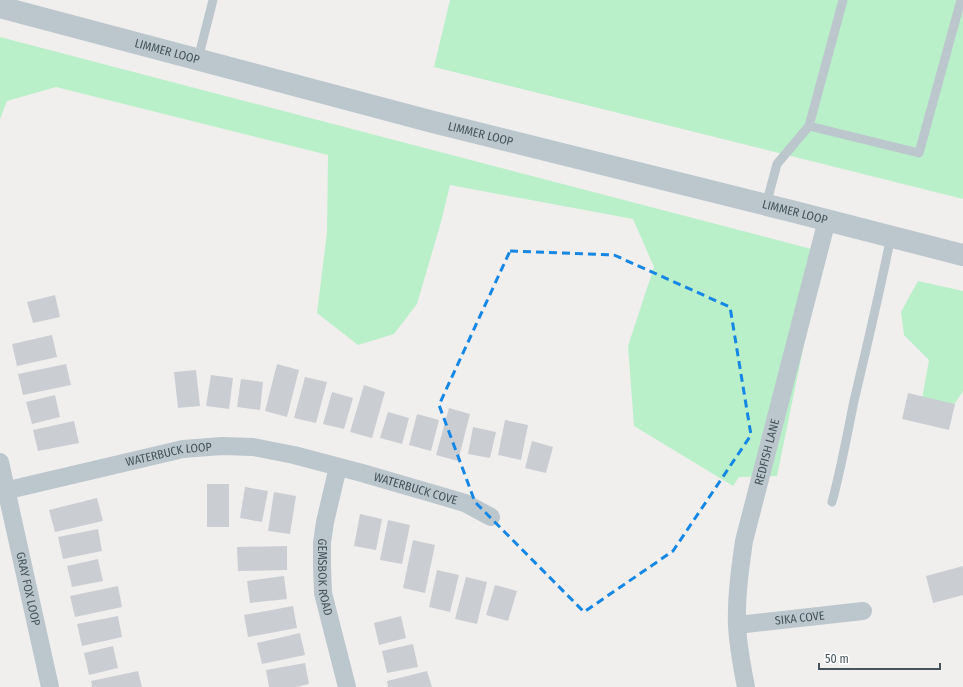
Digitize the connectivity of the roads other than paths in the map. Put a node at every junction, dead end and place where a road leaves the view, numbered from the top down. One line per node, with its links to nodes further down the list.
1 (214, 0): 5 (lane)
2 (843, 0): 6 (lane)
3 (961, 0): 6 (lane)
4 (7, 5): 5 (street, LIMMER LOOP)
5 (198, 59): 7 (street, LIMMER LOOP)
6 (809, 126): 7 (lane)
7 (766, 204): 8 (street, LIMMER LOOP)
8 (827, 220): 9 (street, LIMMER LOOP); 17 (street, REDFISH LANE)
9 (891, 236): 10 (street, LIMMER LOOP); 14 (lane)
10 (963, 255)
11 (0, 462): 13 (street, GRAY FOX LOOP)
12 (338, 467): 13 (street, WATERBUCK LOOP); 15 (street, WATERBUCK COVE); 19 (street, GEMSBOK ROAD)
13 (3, 491): 18 (street, GRAY FOX LOOP)
14 (832, 502)
15 (491, 517)
16 (863, 611): 17 (street, SIKA COVE)
17 (737, 625): 20 (street, REDFISH LANE)
18 (50, 687)
19 (347, 687)
20 (746, 687)

